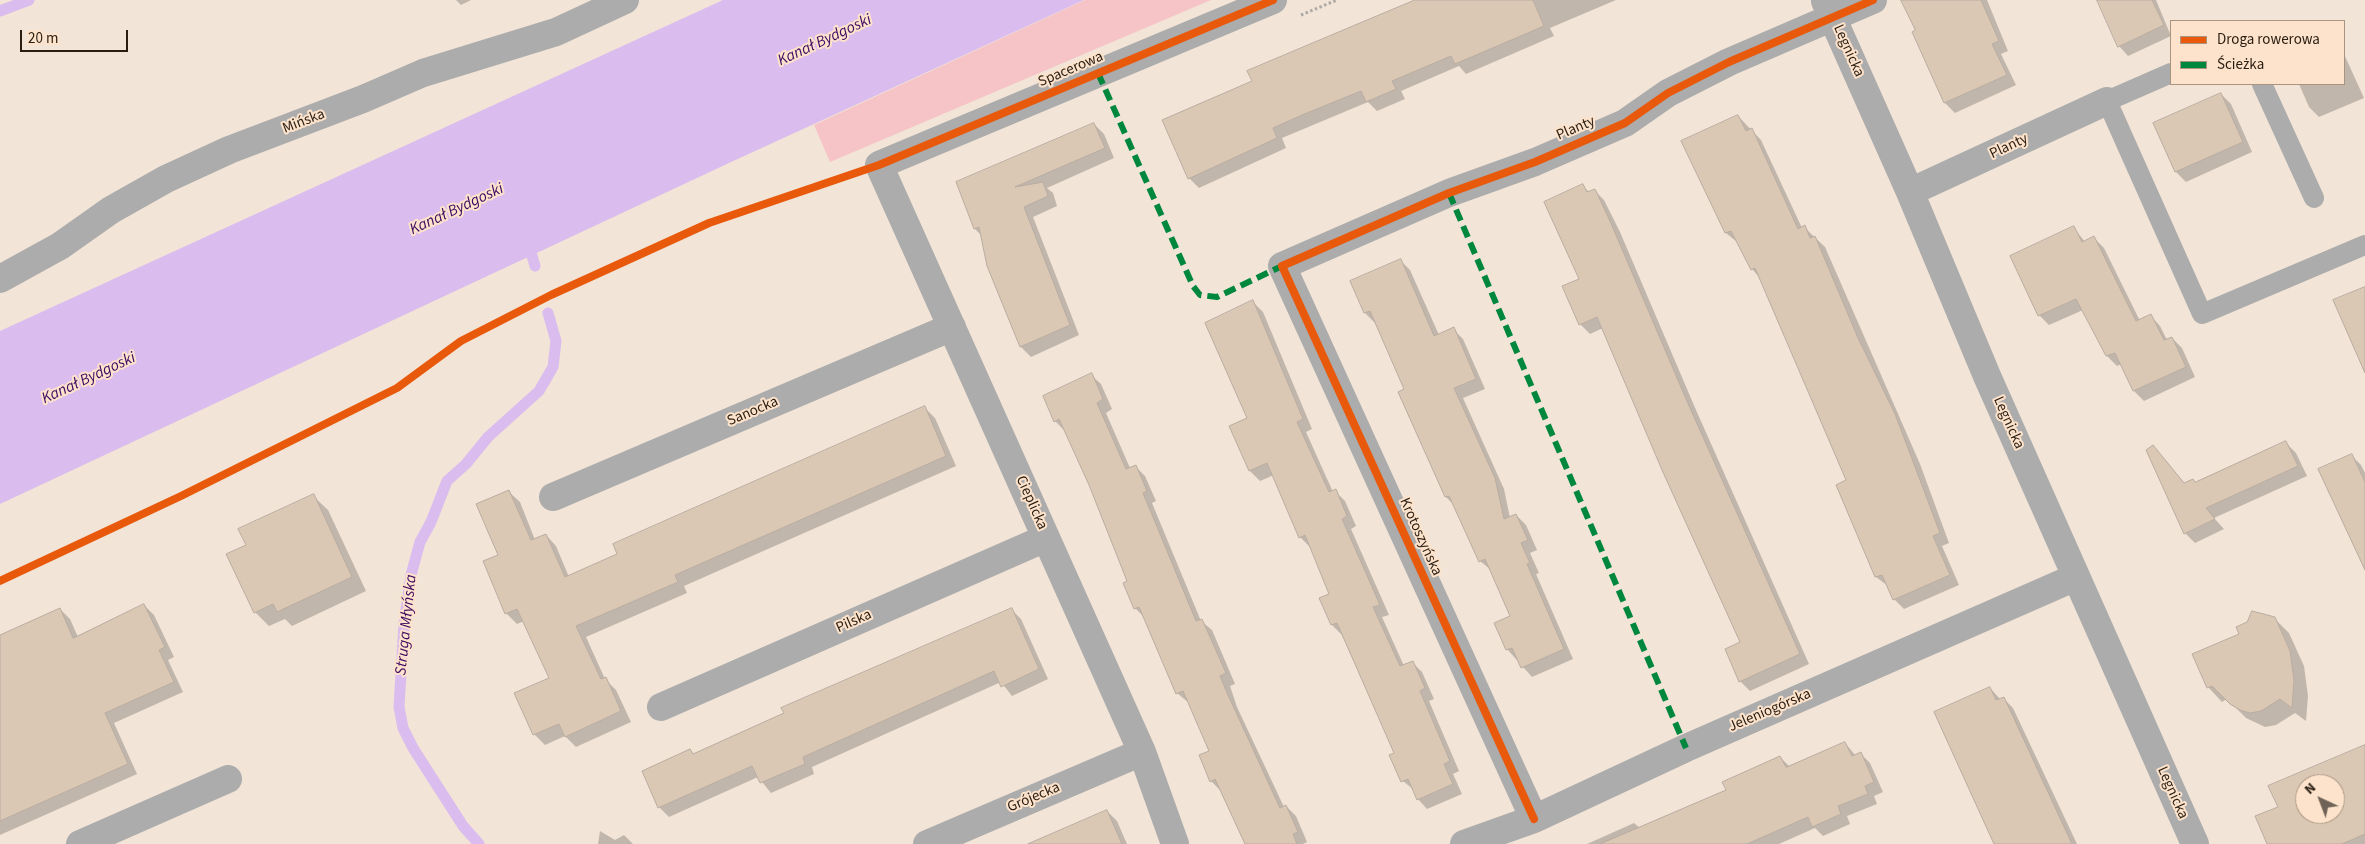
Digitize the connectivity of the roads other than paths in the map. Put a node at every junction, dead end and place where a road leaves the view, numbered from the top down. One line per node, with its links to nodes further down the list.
1 (625, 0): 13 (street, Mińska)
2 (1273, 0): 8 (street, Spacerowa)
3 (1873, 0): 4 (street, Planty)
4 (1829, 8): 9 (street, Legnicka); 12 (street, Planty)
5 (2170, 73): 7 (lane)
6 (2262, 85): 10 (lane)
7 (2107, 101): 9 (street, Planty); 11 (lane)
8 (879, 165): 14 (street, Cieplicka)
9 (1910, 192): 17 (street, Legnicka)
10 (2314, 198)
11 (2365, 245)
12 (1282, 266): 21 (street, Krotoszyńska)
13 (0, 279)
14 (952, 327): 15 (street, Sanocka); 16 (street, Cieplicka)
15 (553, 497)
16 (1046, 538): 18 (street, Pilska); 19 (street, Cieplicka)
17 (2076, 577): 21 (street, Jeleniogórska); 26 (street, Legnicka)
18 (661, 706)
19 (1142, 752): 23 (street, Grójecka); 24 (street, Cieplicka)
20 (228, 779): 22 (street)
21 (1534, 820): 25 (street, Jeleniogórska)
22 (80, 844)
23 (927, 844)
24 (1174, 844)
25 (1464, 844)
26 (2194, 844)

